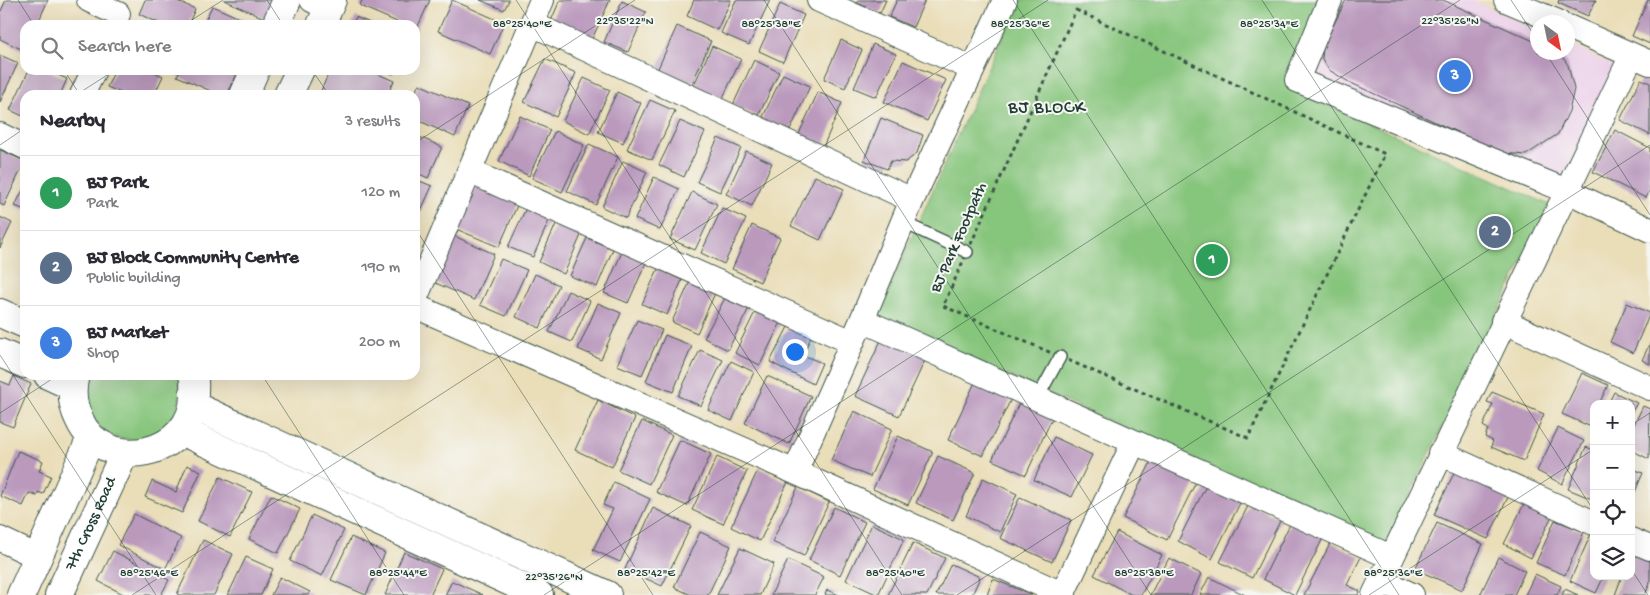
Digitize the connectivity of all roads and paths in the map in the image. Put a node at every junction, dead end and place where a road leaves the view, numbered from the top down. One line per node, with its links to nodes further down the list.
1 (89, 0): 8 (street)
2 (287, 0): 10 (main road)
3 (542, 0): 11 (street)
4 (819, 0): 14 (street)
5 (1005, 0): 14 (street)
6 (1330, 0): 24 (street)
7 (1506, 0): 9 (street)
8 (119, 13)
9 (1541, 15)
10 (278, 20)
11 (532, 24): 23 (street); 25 (street)
12 (1575, 30): 13 (street)
13 (1641, 59): 24 (street)
14 (973, 69): 25 (street)
15 (92, 75): 18 (street)
16 (253, 75): 19 (main road)
17 (298, 75): 20 (main road)
18 (84, 90)
19 (246, 90)
20 (290, 90)
21 (0, 135): 22 (street)
22 (20, 145)
23 (471, 172): 29 (street); 35 (street)
24 (1567, 191): 27 (street); 33 (street)
25 (912, 200): 26 (street)
26 (902, 222): 28 (lane); 32 (street)
27 (1650, 230)
28 (967, 252): 37 (path, BJ Park Footpath); 37 (path, BJ Park Footpath)
29 (420, 288)
30 (420, 308): 49 (street)
31 (0, 313): 34 (main road)
32 (862, 320): 35 (street); 42 (street)
33 (1503, 321): 41 (street); 47 (street)
34 (20, 322)
35 (852, 342): 49 (street)
36 (0, 353): 38 (main road)
37 (1060, 357): 42 (lane)
38 (20, 362)
39 (65, 380): 45 (main road)
40 (193, 380): 43 (main road)
41 (1650, 388)
42 (1037, 399): 46 (street)
43 (194, 406): 44 (main road); 60 (main road)
44 (181, 432): 48 (main road); 59 (main road)
45 (91, 438): 48 (main road); 54 (main road)
46 (1134, 442): 55 (street); 61 (street)
47 (1440, 453): 50 (street); 55 (street)
48 (124, 454): 58 (main road, 7th Cross Road)
49 (795, 472): 61 (street)
50 (1590, 521)
51 (0, 538): 54 (street)
52 (1635, 542): 53 (street)
53 (1650, 548)
54 (38, 557): 57 (main road)
55 (1391, 557): 56 (street)
56 (1378, 588): 62 (street)
57 (21, 595)
58 (58, 595)
59 (539, 595)
60 (607, 595)
61 (1063, 595)
62 (1412, 595)

